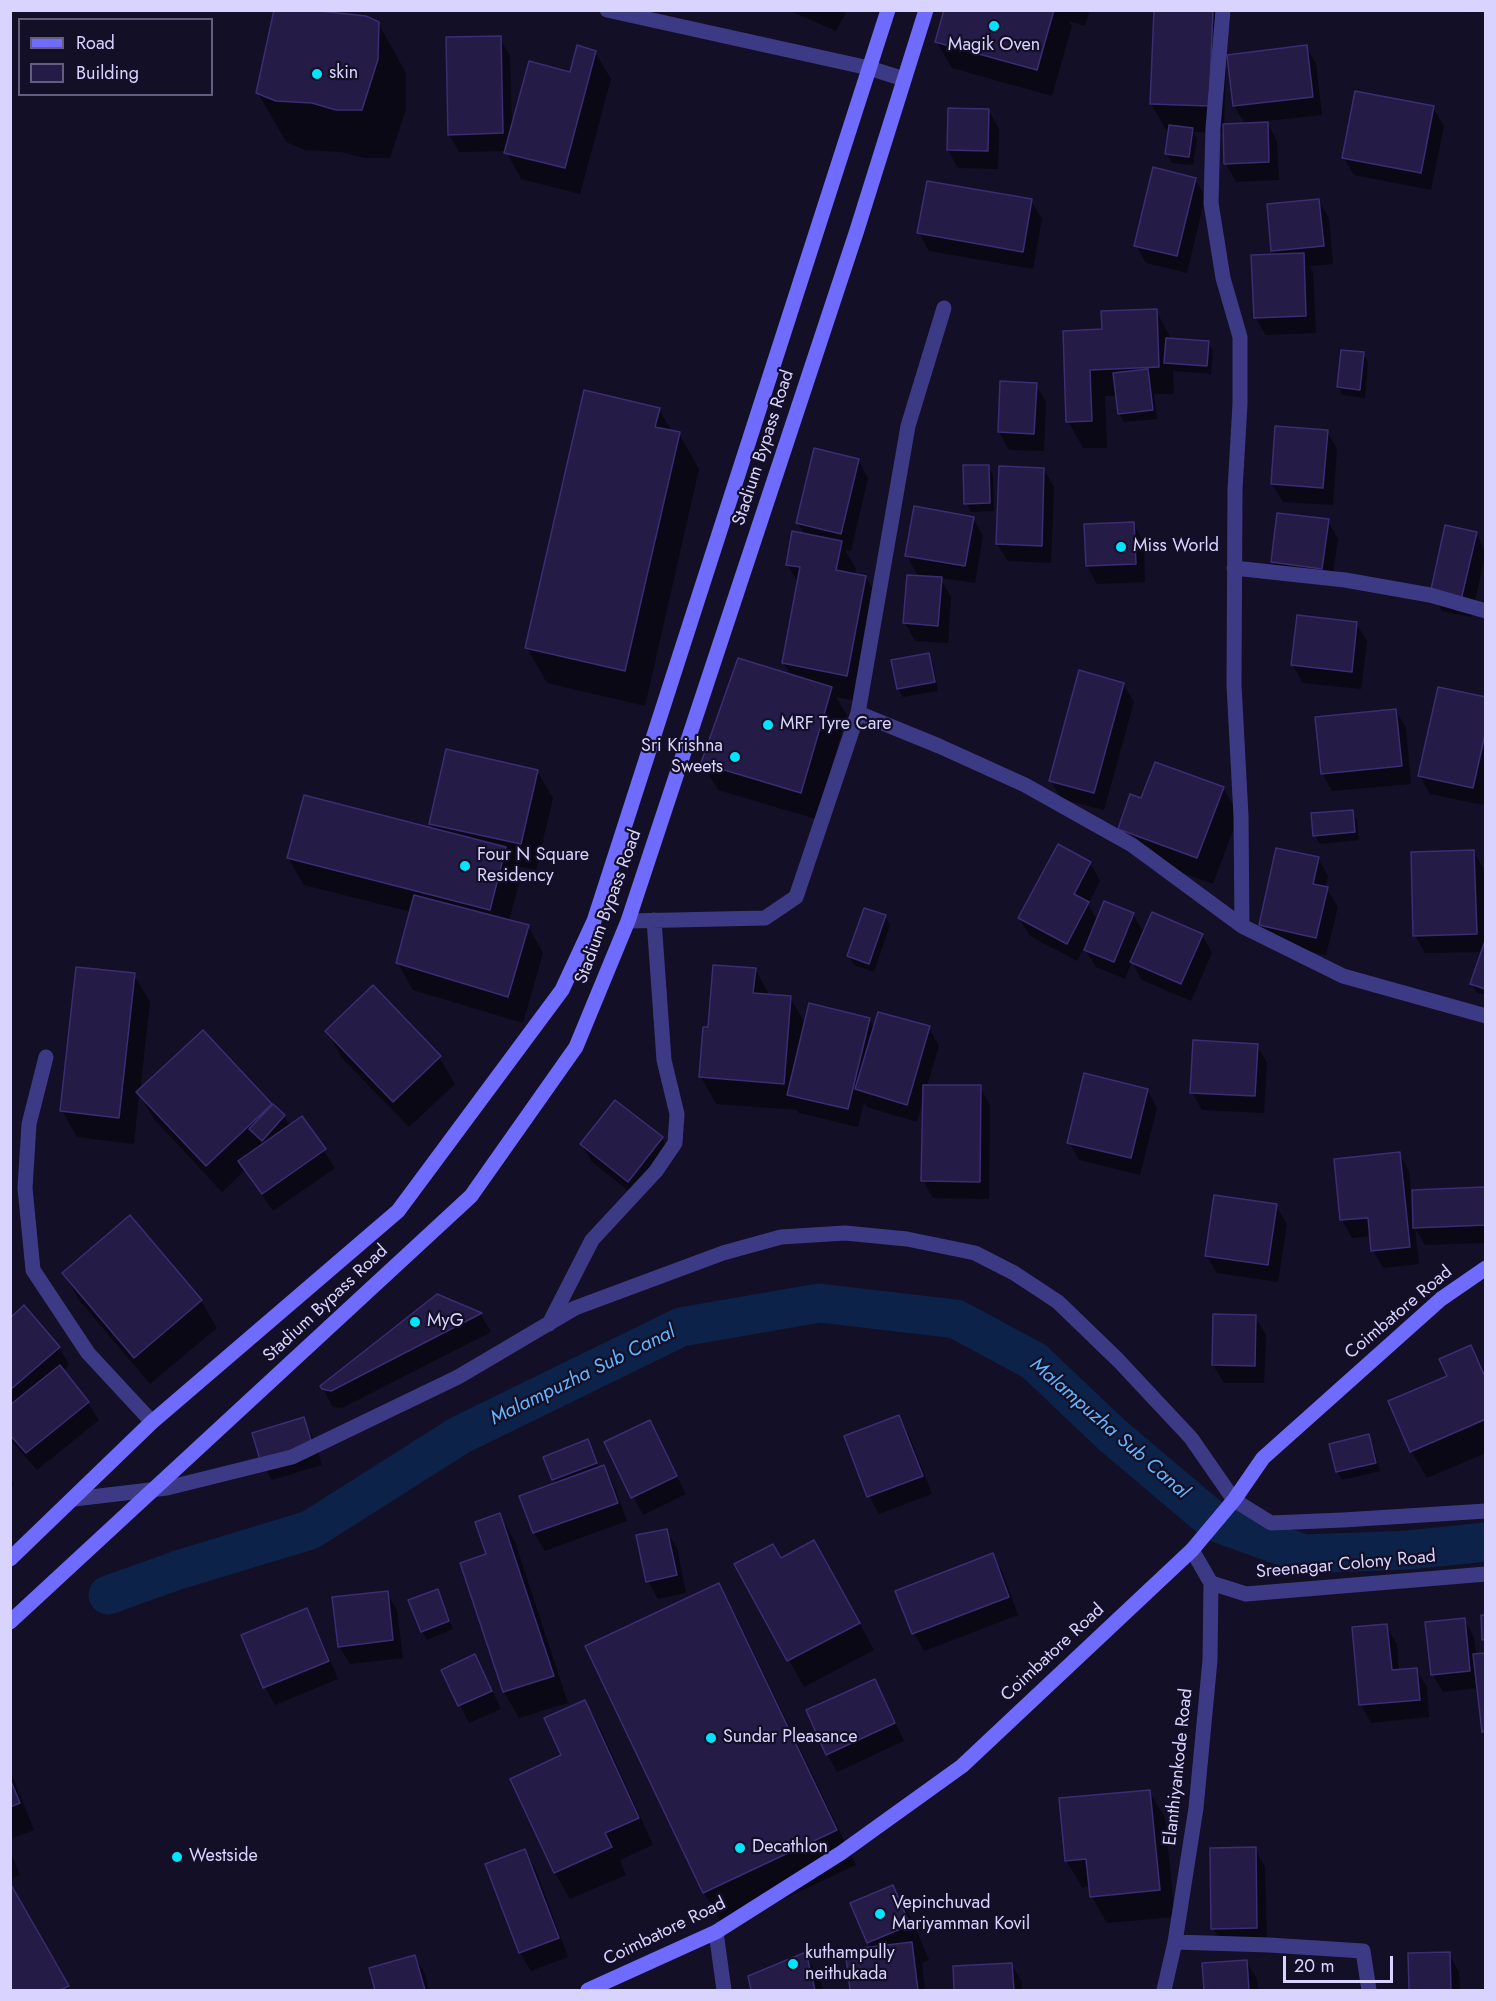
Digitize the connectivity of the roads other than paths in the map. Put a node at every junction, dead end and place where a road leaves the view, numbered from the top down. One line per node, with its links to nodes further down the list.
1 (607, 10): 5 (street)
2 (888, 10): 5 (street, Stadium Bypass Road)
3 (926, 10): 6 (street, Stadium Bypass Road)
4 (1223, 10): 8 (street)
5 (869, 68): 6 (street); 18 (street, Stadium Bypass Road)
6 (904, 79): 12 (street, Stadium Bypass Road)
7 (944, 308): 10 (street)
8 (1234, 568): 9 (street); 13 (street)
9 (1485, 611)
10 (858, 713): 11 (street); 13 (street)
11 (654, 920): 12 (street); 17 (street)
12 (628, 921): 19 (street, Stadium Bypass Road)
13 (1242, 926): 14 (street)
14 (1485, 1016)
15 (46, 1057): 18 (street)
16 (1485, 1268): 21 (street, Coimbatore Road)
17 (549, 1324): 19 (street); 21 (street)
18 (152, 1422): 20 (street, Stadium Bypass Road)
19 (154, 1490): 20 (street); 27 (street, Stadium Bypass Road)
20 (74, 1499): 24 (street, Stadium Bypass Road)
21 (1234, 1500): 22 (street); 23 (street, Coimbatore Road)
22 (1485, 1510)
23 (1192, 1550): 26 (street); 28 (street, Coimbatore Road)
24 (10, 1559)
25 (1485, 1574): 26 (street, Sreenagar Colony Road)
26 (1211, 1583): 29 (street, Elanthiyankode Road)
27 (10, 1622)
28 (716, 1932): 30 (street, Coimbatore Road); 31 (street)
29 (1175, 1942): 32 (street, Elanthiyankode Road); 33 (street)
30 (588, 1990)
31 (724, 1990)
32 (1164, 1990)
33 (1369, 1990)

